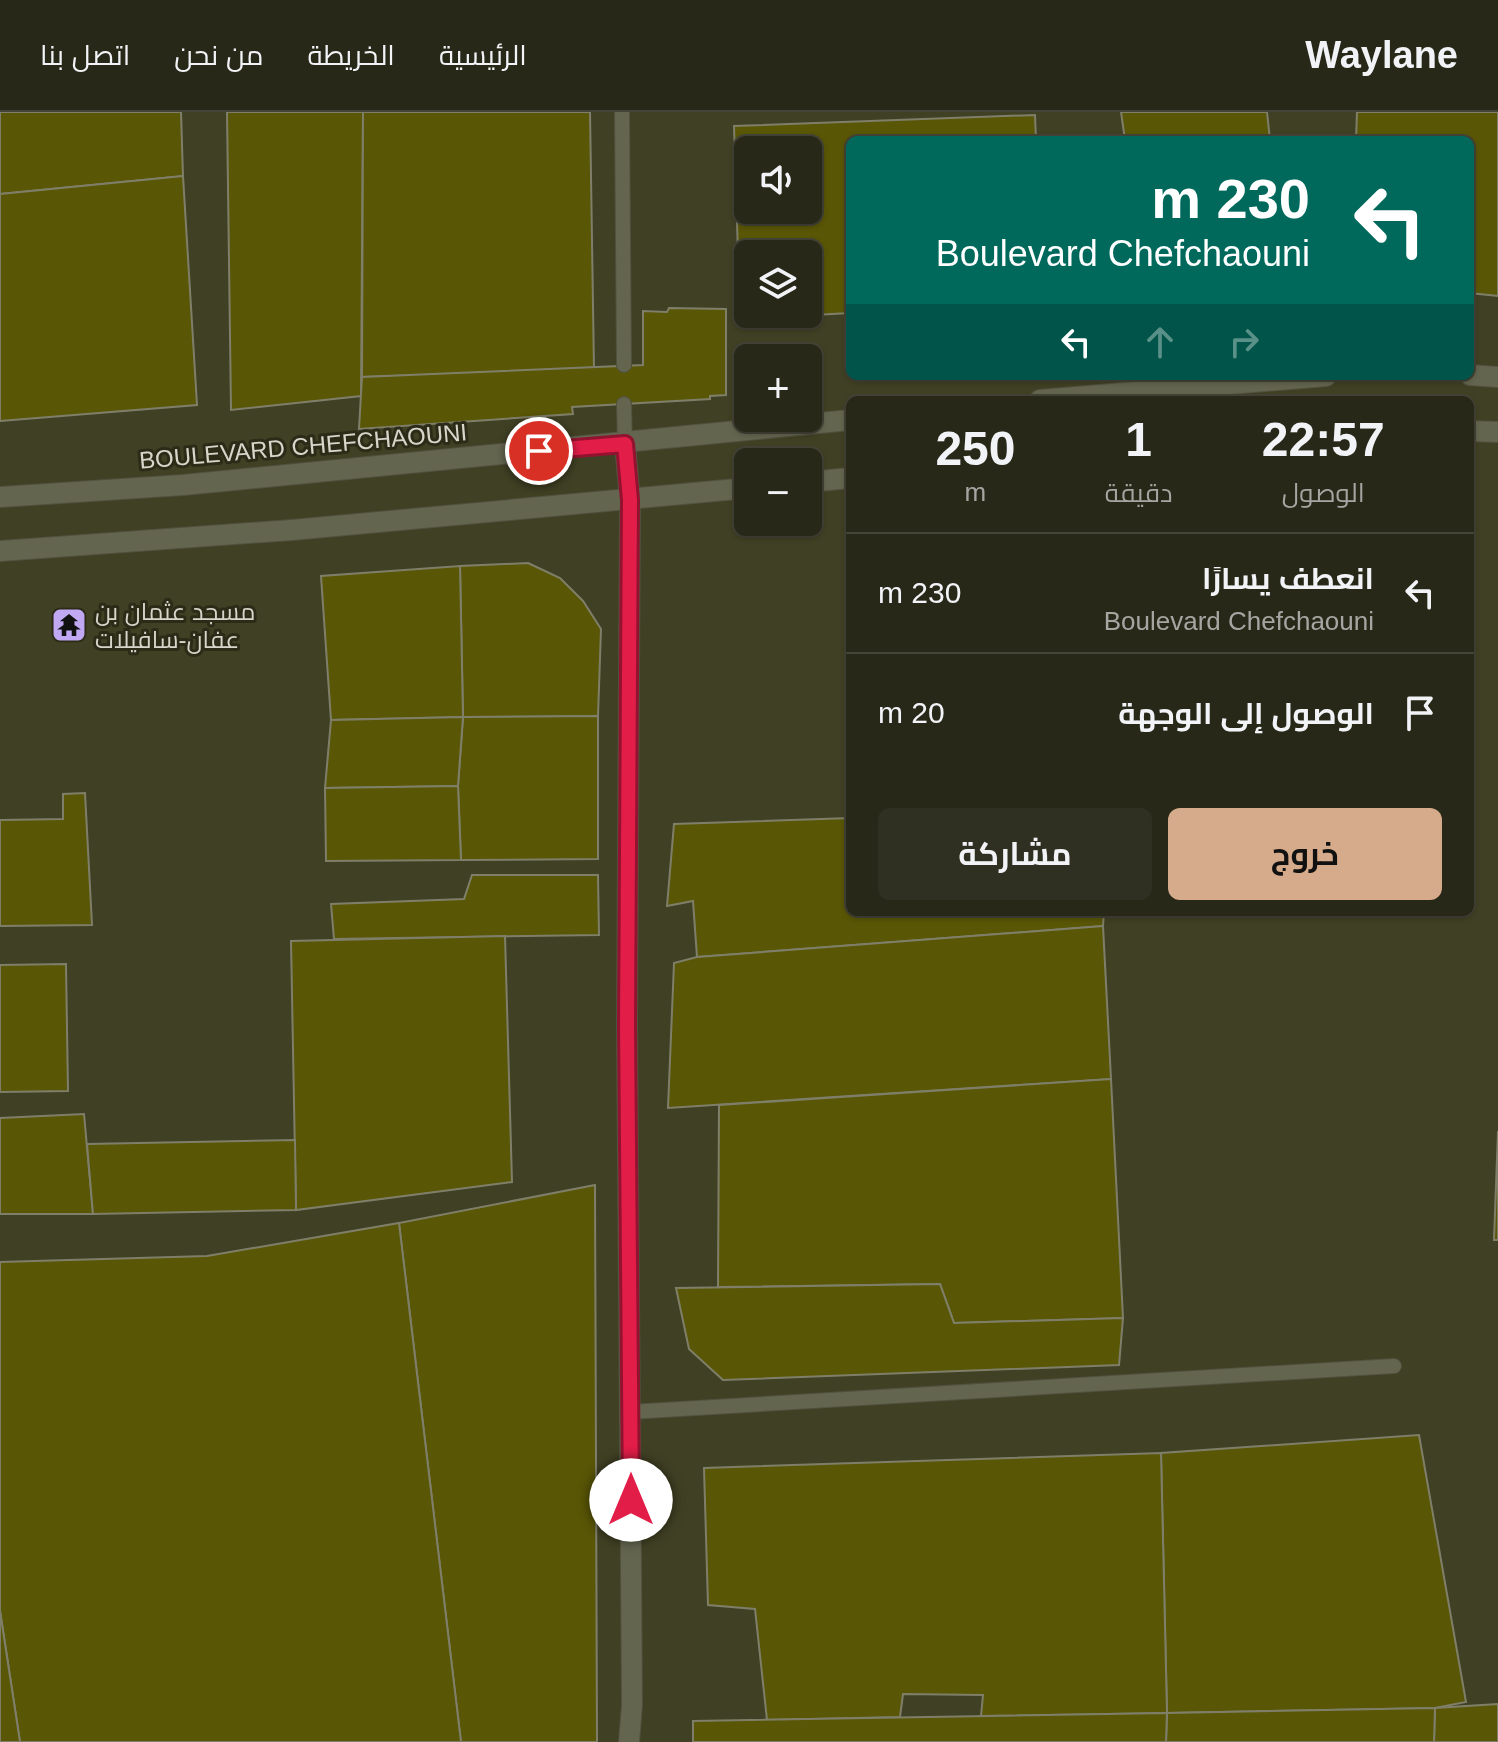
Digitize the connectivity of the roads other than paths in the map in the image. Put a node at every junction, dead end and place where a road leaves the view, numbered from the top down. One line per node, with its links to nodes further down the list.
1 (622, 112): 2 (lane)
2 (624, 365)
3 (1474, 375): 4 (street)
4 (1498, 377)
5 (1278, 380): 6 (street)
6 (1088, 396)
7 (624, 404): 11 (lane)
8 (846, 420): 11 (street, BOULEVARD CHEFCHAOUNI)
9 (1474, 431): 10 (street)
10 (1498, 432)
11 (625, 444): 15 (street, BOULEVARD CHEFCHAOUNI); 16 (street)
12 (846, 478): 13 (street)
13 (822, 481)
14 (734, 489): 16 (street)
15 (0, 497)
16 (630, 500): 17 (street); 19 (street)
17 (0, 551)
18 (1394, 1366): 19 (lane)
19 (630, 1412): 20 (street)
20 (629, 1742)

